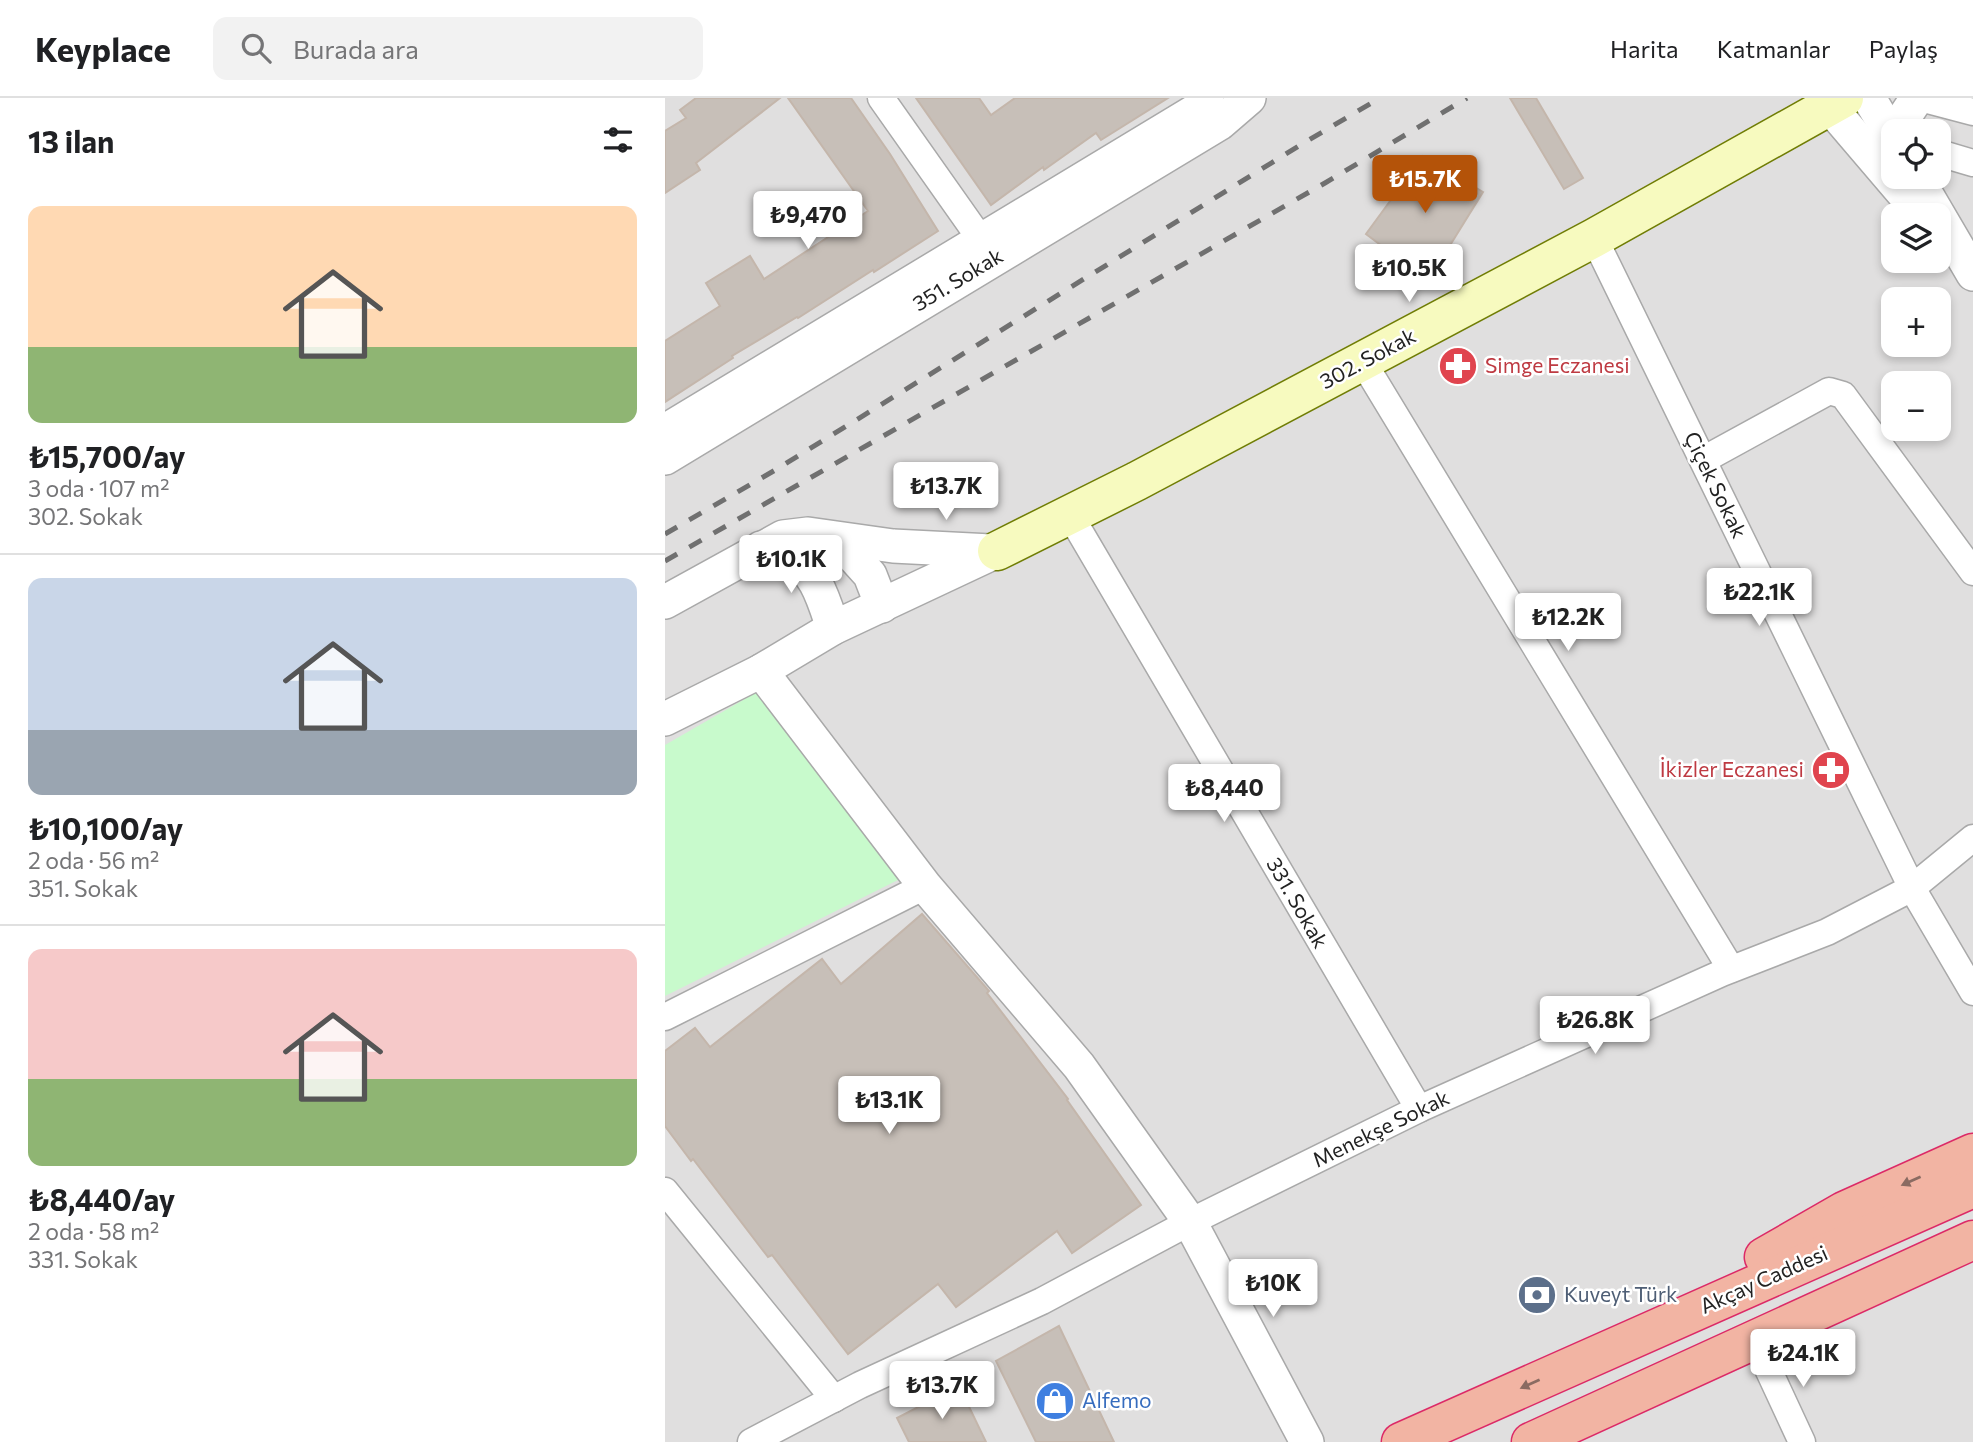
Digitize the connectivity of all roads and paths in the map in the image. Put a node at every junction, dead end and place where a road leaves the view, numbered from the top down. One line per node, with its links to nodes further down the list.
1 (881, 98): 15 (street)
2 (1210, 98): 15 (street)
3 (1248, 98): 15 (street, 351. Sokak)
4 (1869, 98): 8 (street)
5 (1918, 98): 7 (street); 9 (street)
6 (1836, 102): 13 (street); 14 (main road, 302. Sokak)
7 (1973, 112)
8 (1883, 119)
9 (1903, 119)
10 (1951, 157): 11 (street)
11 (1973, 163)
12 (1923, 189): 17 (street)
13 (1913, 203)
14 (1594, 238): 18 (main road, 302. Sokak); 21 (street, Çiçek Sokak)
15 (987, 248): 19 (street); 20 (street, 351. Sokak)
16 (1951, 250): 17 (street)
17 (1973, 275)
18 (1363, 362): 22 (main road, 302. Sokak); 37 (street)
19 (665, 428)
20 (665, 458)
21 (1703, 460): 27 (street); 36 (street, Çiçek Sokak)
22 (1070, 515): 26 (main road, 302. Sokak); 40 (street, 331. Sokak)
23 (808, 534): 24 (street); 25 (street); 30 (street)
24 (893, 546): 26 (street); 28 (street)
25 (761, 548): 29 (street); 31 (street)
26 (997, 551): 28 (street)
27 (1973, 572)
28 (915, 591): 30 (street)
29 (665, 602)
30 (882, 606): 31 (street)
31 (834, 628): 32 (street)
32 (761, 671): 33 (street); 35 (street)
33 (665, 719)
34 (1973, 838): 36 (street)
35 (925, 886): 39 (street); 44 (street)
36 (1912, 888): 37 (street, Menekşe Sokak); 38 (street)
37 (1731, 969): 40 (street, Menekşe Sokak)
38 (1973, 992)
39 (665, 1017)
40 (1419, 1109): 44 (street, Menekşe Sokak)
41 (1973, 1153): 47 (highway, one-way to 47)
42 (1973, 1188): 47 (highway, Akçay Caddesi)
43 (665, 1191): 49 (street)
44 (1191, 1222): 49 (street, Menekşe Sokak); 52 (street)
45 (1973, 1240): 50 (highway)
46 (1973, 1265): 48 (highway)
47 (1593, 1356): 53 (highway, Akçay Caddesi, one-way to 53)
48 (1762, 1356): 50 (highway); 55 (street)
49 (834, 1399): 51 (street, Menekşe Sokak)
50 (1609, 1408): 54 (highway)
51 (751, 1442)
52 (1307, 1442)
53 (1401, 1442)
54 (1531, 1442)
55 (1802, 1442)

